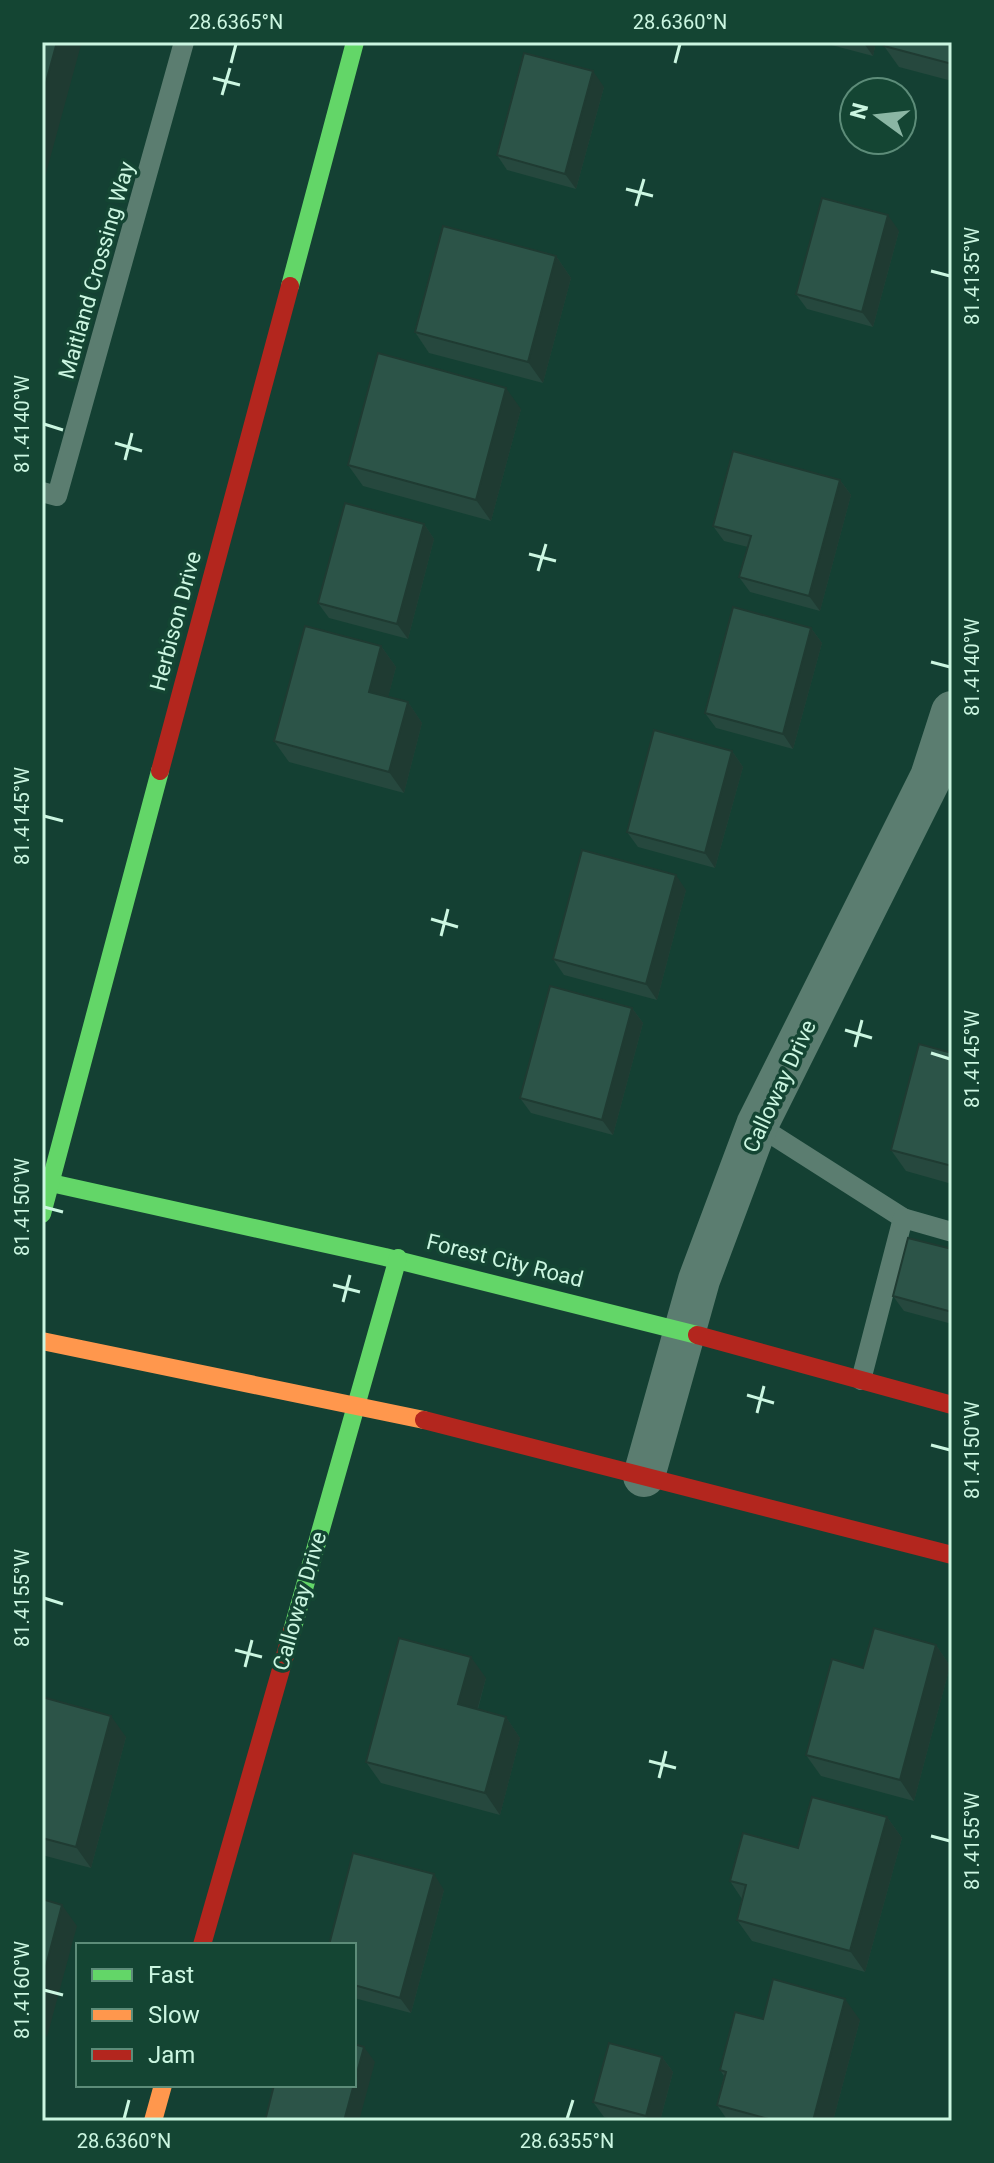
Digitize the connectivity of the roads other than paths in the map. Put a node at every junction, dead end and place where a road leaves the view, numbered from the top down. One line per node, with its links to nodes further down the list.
1 (184, 42): 3 (lane, Maitland Crossing Way)
2 (355, 42): 6 (street, Herbison Drive)
3 (42, 492)
4 (952, 712): 5 (street, Calloway Drive)
5 (757, 1125): 8 (lane); 13 (street, Calloway Drive)
6 (46, 1181): 7 (street, Herbison Drive); 10 (street, Forest City Road)
7 (42, 1214)
8 (903, 1218): 9 (lane); 11 (lane)
9 (952, 1232)
10 (398, 1258): 13 (street, Forest City Road); 16 (street, Calloway Drive)
11 (884, 1296): 12 (lane); 15 (lane)
12 (906, 1302)
13 (684, 1331): 15 (street, Forest City Road); 18 (street, Calloway Drive)
14 (42, 1341): 16 (street)
15 (861, 1380): 17 (street, Forest City Road)
16 (355, 1404): 18 (street); 20 (street, Calloway Drive)
17 (952, 1405)
18 (644, 1476): 19 (street)
19 (952, 1555)
20 (203, 1943)
21 (162, 2087): 22 (street)
22 (153, 2121)

